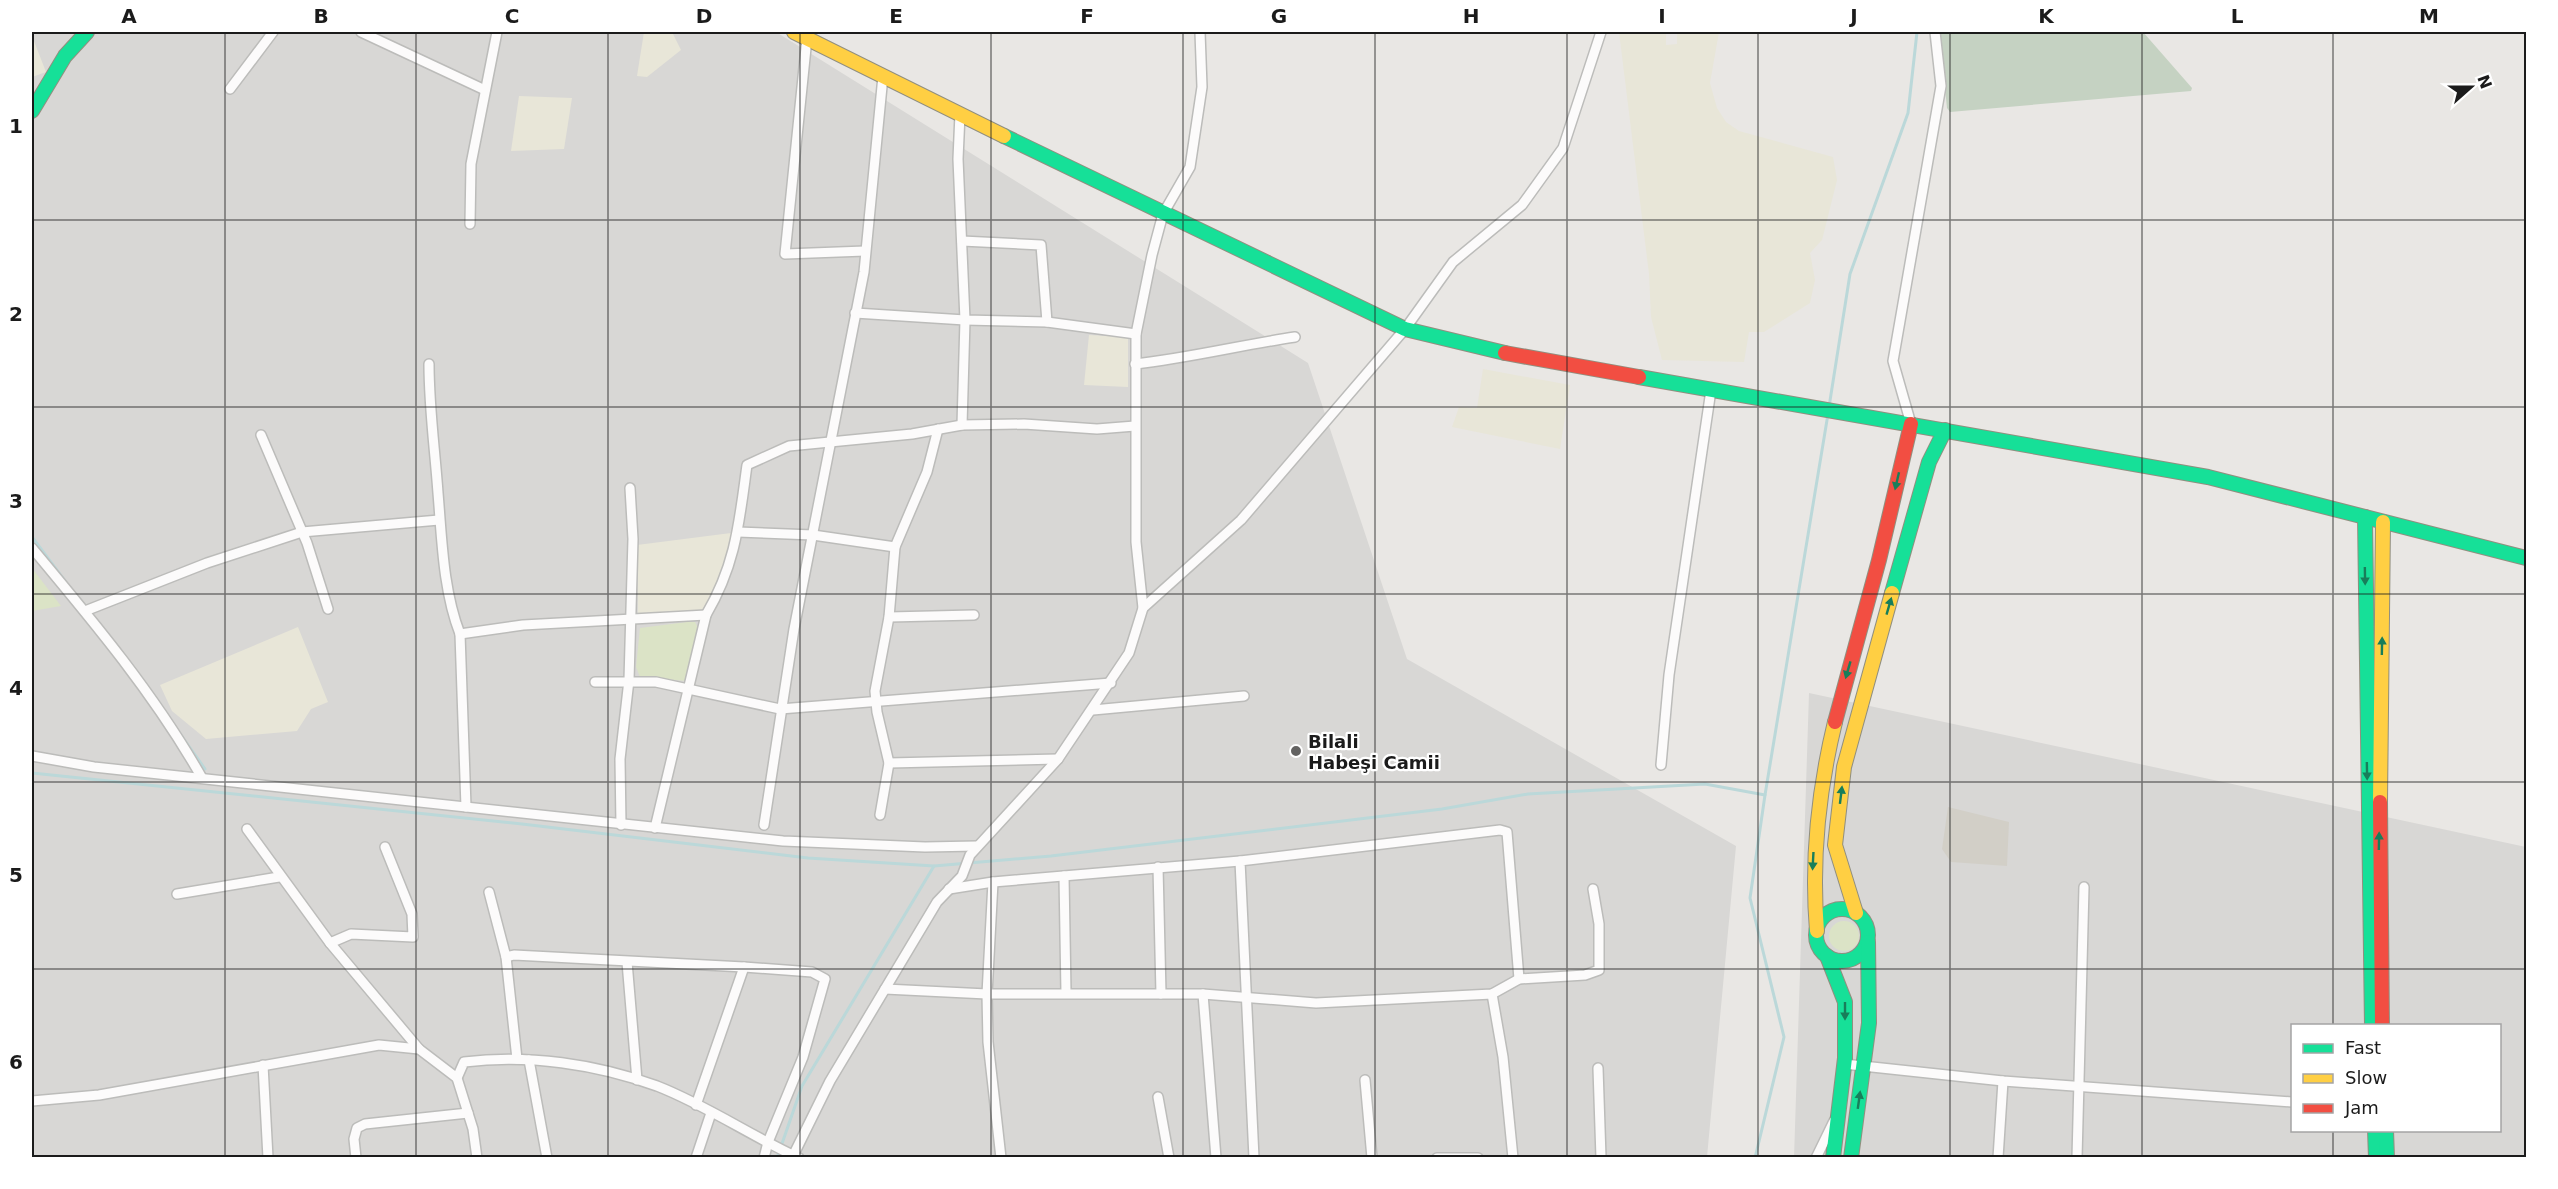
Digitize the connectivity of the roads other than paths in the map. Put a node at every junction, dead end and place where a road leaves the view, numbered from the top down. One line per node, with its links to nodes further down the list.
1 (87, 32): 13 (main road)
2 (273, 32): 11 (street)
3 (361, 32): 12 (street)
4 (497, 32): 12 (street)
5 (794, 32): 9 (main road)
6 (1200, 32): 15 (street)
7 (1601, 32): 22 (street)
8 (1935, 32): 28 (street)
9 (807, 38): 10 (main road); 18 (street)
10 (883, 76): 14 (main road); 18 (street)
11 (230, 89)
12 (485, 90): 16 (street)
13 (32, 111)
14 (960, 114): 15 (main road); 17 (street)
15 (1163, 214): 22 (main road); 23 (street)
16 (470, 224)
17 (962, 241): 20 (street); 21 (street)
18 (865, 251): 19 (street)
19 (855, 313): 20 (street); 34 (street)
20 (965, 320): 21 (street); 29 (street)
21 (1047, 322): 23 (street)
22 (1405, 329): 27 (main road); 45 (street)
23 (1136, 334): 26 (street)
24 (1295, 337): 26 (street)
25 (429, 364): 37 (street)
26 (1135, 364): 30 (street)
27 (1711, 390): 28 (main road); 64 (street)
28 (1911, 424): 32 (main road); 85 (main road, one-way to 85)
29 (962, 425): 30 (street); 31 (street)
30 (1136, 426): 45 (street)
31 (938, 429): 34 (street); 42 (street)
32 (1945, 430): 36 (main road); 84 (main road, one-way to 32)
33 (261, 435): 39 (street)
34 (830, 441): 40 (street); 41 (street)
35 (630, 489): 51 (street)
36 (2365, 517): 38 (main road); 100 (main road, one-way to 100)
37 (439, 520): 39 (street); 52 (street)
38 (2383, 522): 44 (main road); 101 (main road, one-way to 38)
39 (302, 532): 46 (street); 47 (street)
40 (738, 532): 41 (street); 48 (street)
41 (813, 535): 42 (street); 59 (street)
42 (896, 547): 50 (street)
43 (32, 548): 47 (street)
44 (2526, 558)
45 (1143, 608): 55 (street)
46 (328, 609)
47 (85, 611): 65 (street)
48 (706, 615): 51 (street); 56 (street)
49 (974, 615): 50 (street)
50 (889, 617): 58 (street)
51 (631, 618): 52 (street); 53 (street)
52 (460, 634): 66 (street)
53 (629, 680): 54 (street); 56 (street); 68 (street)
54 (595, 682)
55 (1111, 683): 58 (street); 60 (street)
56 (690, 688): 59 (street); 70 (street)
57 (1244, 696): 60 (street)
58 (876, 700): 59 (street); 63 (street)
59 (780, 709): 69 (street)
60 (1093, 710): 62 (street)
61 (32, 756): 65 (street)
62 (1058, 759): 63 (street); 72 (street)
63 (889, 763): 67 (street)
64 (1661, 765)
65 (202, 778): 66 (street)
66 (465, 807): 68 (street)
67 (880, 815)
68 (621, 825): 70 (street)
69 (764, 825)
70 (655, 828): 72 (street)
71 (247, 829): 77 (street)
72 (977, 846): 80 (street)
73 (385, 847): 87 (street)
74 (1240, 861): 75 (street); 92 (street); 99 (street)
75 (1158, 867): 76 (street); 96 (street)
76 (1064, 876): 78 (street); 94 (street)
77 (279, 877): 83 (street); 87 (street)
78 (993, 882): 80 (street); 95 (street)
79 (2084, 887): 113 (street)
80 (949, 889): 93 (street)
81 (1593, 889): 92 (street)
82 (489, 892): 89 (street)
83 (177, 894)
84 (1856, 913): 85 (main road); 86 (main road)
85 (1817, 930): 88 (main road)
86 (1868, 942): 88 (main road); 107 (main road)
87 (330, 943): 102 (street)
88 (1827, 956): 105 (main road, one-way to 105)
89 (506, 957): 90 (street); 103 (street)
90 (627, 962): 91 (street); 110 (street)
91 (744, 967): 117 (street); 123 (street)
92 (1519, 979): 98 (street)
93 (885, 989): 95 (street); 124 (street)
94 (1066, 993): 95 (street); 96 (street)
95 (987, 994): 131 (street)
96 (1161, 994): 97 (street)
97 (1203, 994): 99 (street); 133 (street)
98 (1492, 994): 99 (street); 138 (street)
99 (1246, 995): 134 (street)
100 (2372, 1024)
101 (2382, 1024)
102 (419, 1049): 106 (street); 109 (street)
103 (517, 1059): 104 (street); 109 (street)
104 (529, 1060): 110 (street); 128 (street)
105 (1844, 1064): 107 (street); 118 (main road)
106 (263, 1065): 115 (street); 125 (street)
107 (1864, 1066): 112 (street); 142 (main road, one-way to 107)
108 (1598, 1068): 139 (street)
109 (457, 1078): 119 (street)
110 (637, 1080): 117 (street)
111 (1365, 1080): 135 (street)
112 (2003, 1081): 113 (street); 143 (street)
113 (2077, 1088): 116 (street); 144 (street)
114 (1158, 1097): 132 (street)
115 (32, 1101)
116 (2291, 1101)
117 (696, 1105): 120 (street)
118 (1839, 1111): 140 (street); 141 (main road)
119 (468, 1113): 126 (street); 127 (street)
120 (711, 1113): 123 (street); 129 (street)
121 (2375, 1132): 145 (main road)
122 (2386, 1132): 146 (main road)
123 (775, 1146): 124 (street); 130 (street)
124 (795, 1157)
125 (268, 1158)
126 (356, 1158)
127 (477, 1158)
128 (547, 1158)
129 (696, 1158)
130 (764, 1158)
131 (1000, 1158)
132 (1170, 1158)
133 (1216, 1158)
134 (1254, 1158)
135 (1372, 1158)
136 (1437, 1158): 137 (street)
137 (1478, 1158)
138 (1513, 1158)
139 (1601, 1158)
140 (1816, 1158)
141 (1833, 1158)
142 (1851, 1158)
143 (1998, 1158)
144 (2077, 1158)
145 (2376, 1158)
146 (2387, 1158)

